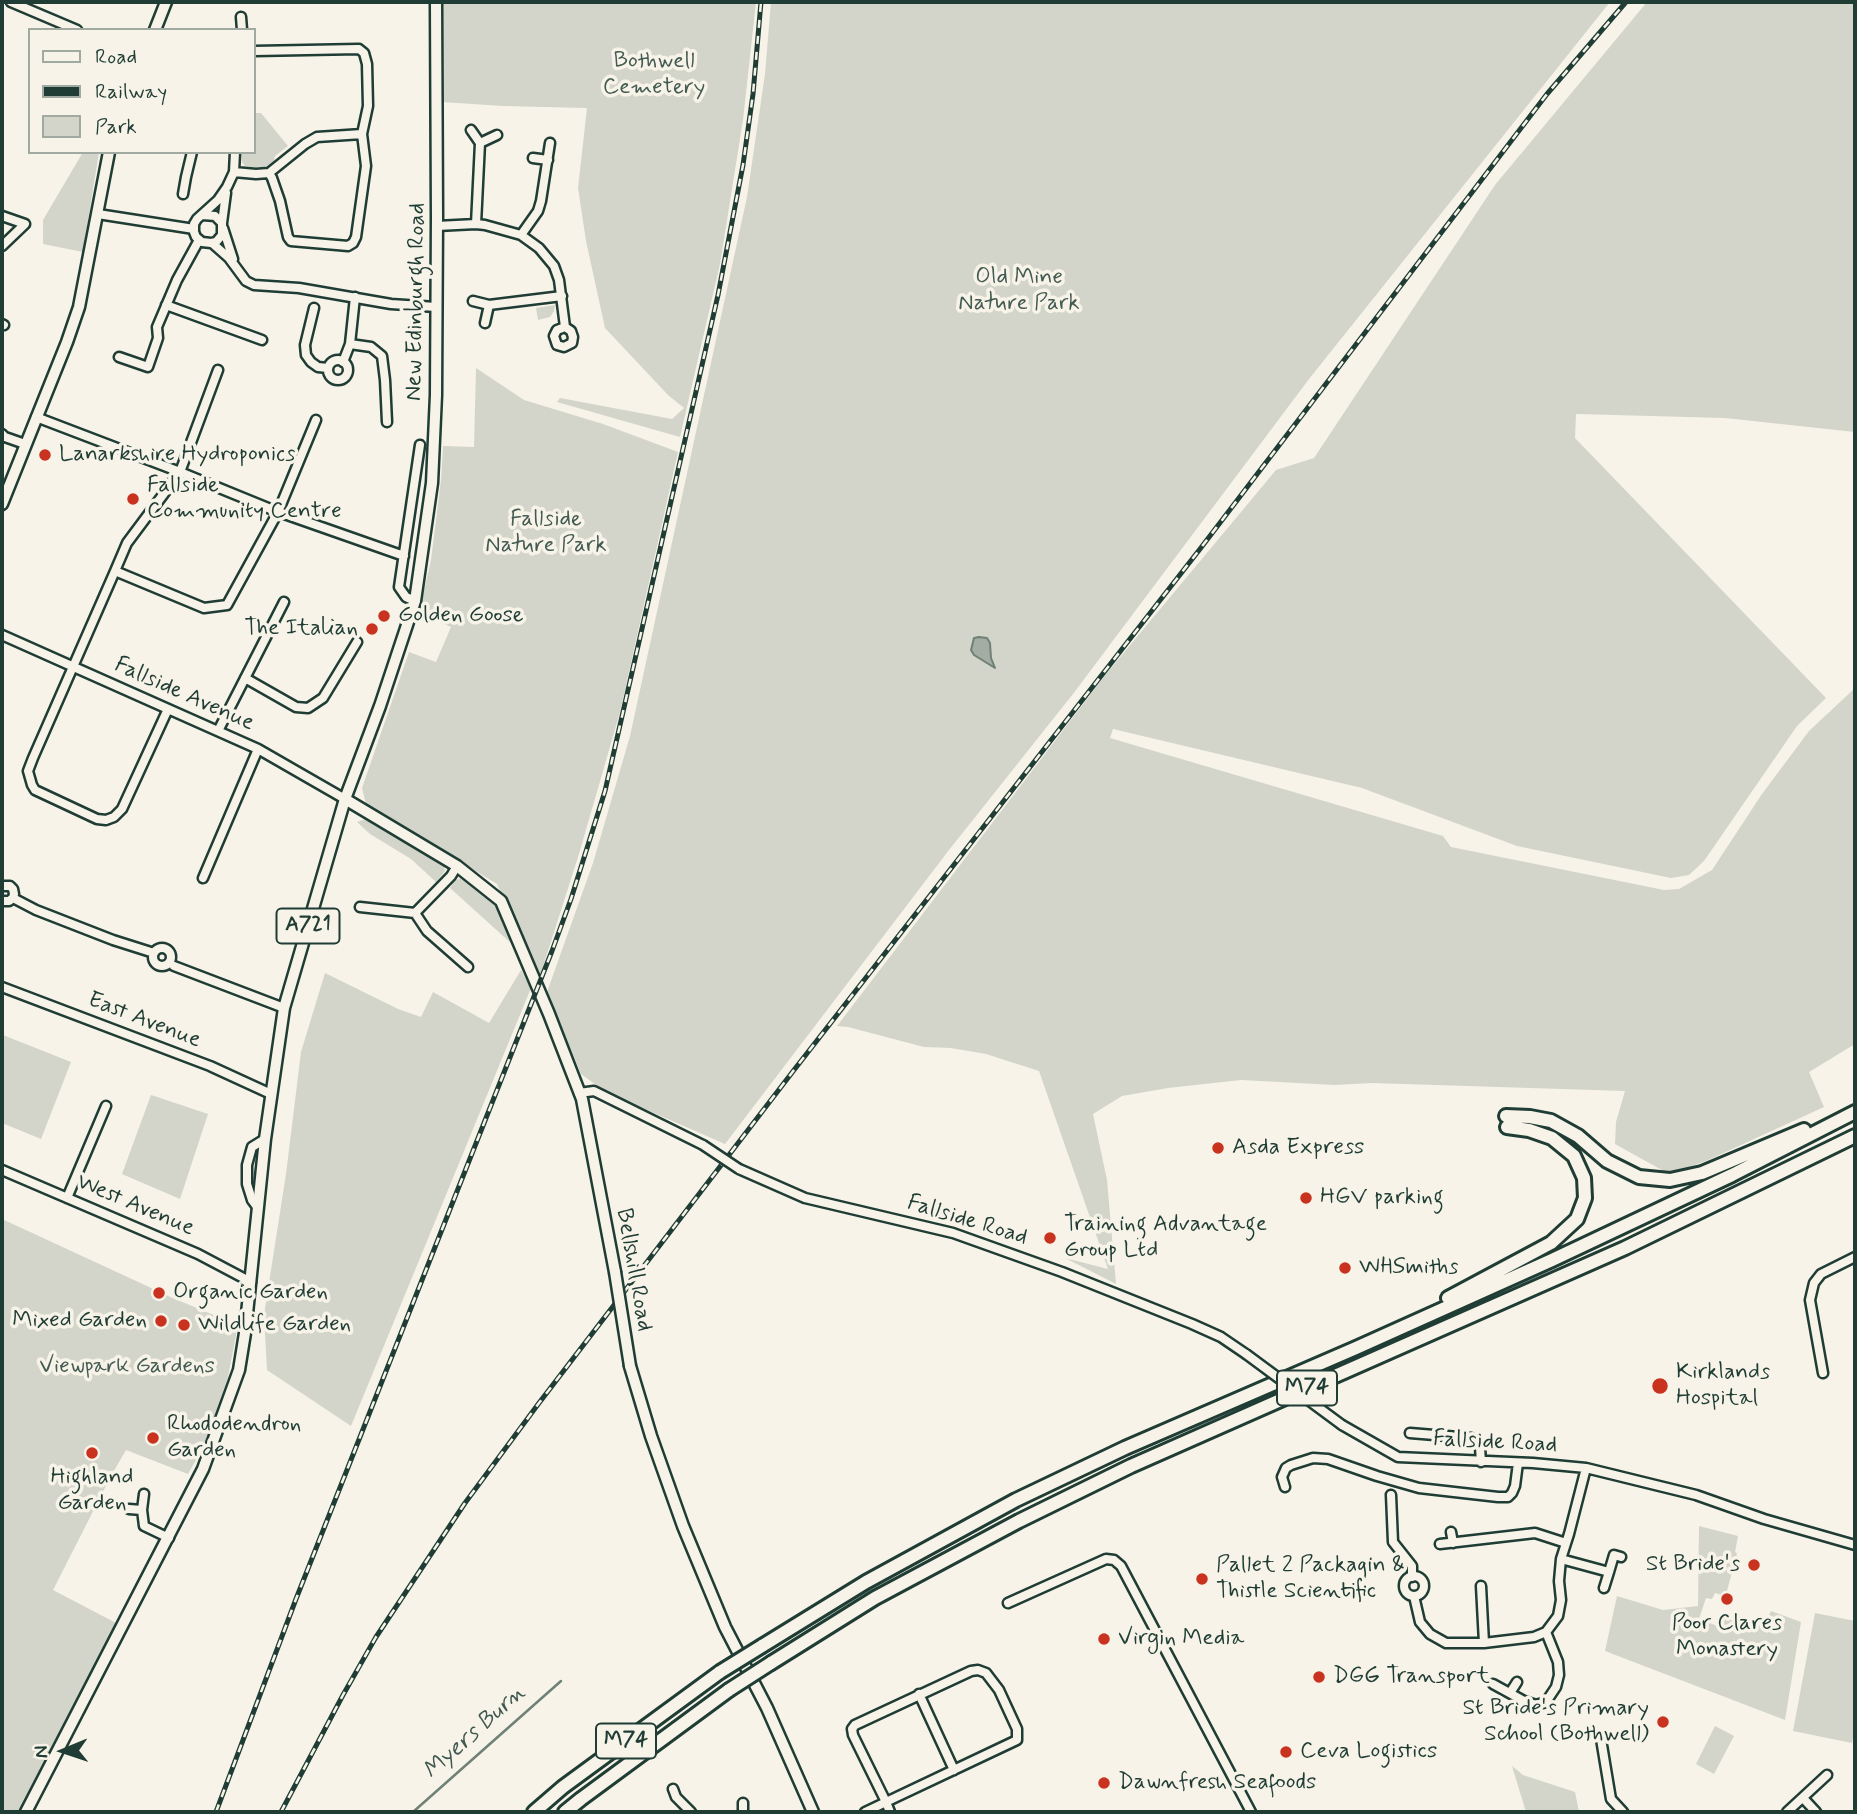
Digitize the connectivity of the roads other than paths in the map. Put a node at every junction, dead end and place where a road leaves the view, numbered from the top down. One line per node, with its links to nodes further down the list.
1 (11, 2): 5 (street)
2 (166, 2): 6 (main road)
3 (436, 2): 28 (main road, New Edinburgh Road / A721)
4 (241, 16): 7 (street)
5 (72, 28)
6 (156, 28)
7 (242, 28)
8 (256, 51): 10 (street)
9 (471, 130): 12 (street)
10 (362, 134): 20 (street); 20 (street)
11 (497, 135): 12 (street)
12 (480, 143): 26 (street)
13 (550, 143): 18 (street)
14 (109, 154): 23 (main road)
15 (192, 154): 22 (street)
16 (234, 154): 19 (street)
17 (533, 158): 18 (street)
18 (548, 160): 30 (street)
19 (234, 172): 20 (street); 21 (street)
20 (269, 173)
21 (227, 187): 25 (street); 27 (street)
22 (183, 194)
23 (98, 214): 29 (street); 50 (main road)
24 (2, 215): 33 (street)
25 (203, 215): 27 (street); 29 (street)
26 (476, 223): 28 (street); 30 (street)
27 (222, 226): 32 (street); 34 (street)
28 (437, 226): 40 (main road, New Edinburgh Road / A721)
29 (194, 229): 31 (street)
30 (521, 235): 35 (street)
31 (199, 240): 32 (street); 38 (street)
32 (212, 243): 34 (street)
33 (2, 246)
34 (237, 272): 36 (street)
35 (562, 296): 39 (street); 43 (street)
36 (355, 297): 40 (street); 45 (street)
37 (472, 301): 39 (street)
38 (166, 305): 44 (street); 46 (street)
39 (489, 305): 42 (street)
40 (436, 307): 62 (main road, New Edinburgh Road / A721)
41 (314, 308): 48 (street)
42 (485, 323)
43 (565, 327)
44 (262, 340)
45 (350, 344): 47 (street); 52 (street)
46 (119, 356)
47 (343, 362): 48 (street); 48 (street)
48 (328, 368)
49 (218, 370): 56 (street)
50 (36, 417): 54 (main road); 56 (street)
51 (316, 421): 58 (street)
52 (387, 422)
53 (2, 434): 54 (street)
54 (25, 444): 57 (main road)
55 (420, 445): 59 (street)
56 (180, 472): 58 (street); 60 (street)
57 (2, 504)
58 (278, 512): 59 (street); 60 (street)
59 (404, 556): 62 (street)
60 (115, 570): 65 (street)
61 (284, 601): 66 (street)
62 (415, 601): 70 (main road, New Edinburgh Road / A721)
63 (2, 635): 65 (street, Fallside Avenue)
64 (357, 642): 66 (street)
65 (72, 667): 67 (street, Fallside Avenue); 67 (street)
66 (245, 678): 68 (street)
67 (168, 709): 68 (street, Fallside Avenue)
68 (218, 732): 69 (street, Fallside Avenue)
69 (258, 750): 70 (street, Fallside Avenue); 72 (street)
70 (345, 799): 71 (main road, Bellshill Road); 82 (main road, New Edinburgh Road / A721)
71 (457, 866): 77 (street); 83 (main road, Bellshill Road)
72 (203, 878)
73 (2, 886): 74 (street)
74 (13, 898): 75 (street); 78 (street)
75 (2, 901)
76 (359, 907): 77 (street)
77 (415, 913): 80 (street)
78 (153, 953)
79 (174, 966): 82 (street)
80 (468, 967)
81 (2, 987): 84 (street, East Avenue)
82 (284, 1008): 84 (main road, New Edinburgh Road / A721)
83 (579, 1093): 95 (street, Fallside Road, bridge); 133 (main road, Bellshill Road, bridge)
84 (271, 1094): 91 (main road, New Edinburgh Road / A721)
85 (106, 1106): 89 (street)
86 (1855, 1111): 92 (highway, M74); 92 (highway)
87 (1855, 1136): 131 (highway, M74, bridge)
88 (2, 1170): 89 (street, West Avenue)
89 (66, 1198): 91 (street, West Avenue)
90 (1855, 1257): 93 (street)
91 (251, 1282): 104 (main road, New Edinburgh Road / A721)
92 (1356, 1348): 130 (highway, M74, bridge)
93 (1823, 1373)
94 (1410, 1433): 95 (street)
95 (1481, 1462): 96 (street, Fallside Road)
96 (1518, 1463): 97 (street, Fallside Road); 98 (street)
97 (1586, 1468): 106 (street); 108 (street, Fallside Road)
98 (1285, 1487)
99 (145, 1494): 102 (street)
100 (1391, 1495): 112 (street)
101 (129, 1508): 102 (street)
102 (142, 1510): 104 (street)
103 (1451, 1532): 105 (street)
104 (169, 1538): 129 (main road, New Edinburgh Road / A721)
105 (1453, 1543): 106 (street); 107 (street)
106 (1566, 1543): 110 (street)
107 (1440, 1545)
108 (1855, 1545)
109 (1621, 1557): 111 (street)
110 (1561, 1559): 111 (street); 117 (street)
111 (1609, 1572): 114 (street)
112 (1412, 1577): 115 (street); 115 (street)
113 (1481, 1586): 118 (street)
114 (1604, 1588)
115 (1414, 1596): 118 (street)
116 (1008, 1603): 136 (street)
117 (1546, 1632): 118 (street); 121 (street)
118 (1484, 1643)
119 (1517, 1682): 121 (street)
120 (1493, 1684): 121 (street)
121 (1510, 1693)
122 (919, 1694): 124 (street); 124 (street); 128 (street)
123 (1601, 1739): 137 (street)
124 (954, 1770): 128 (street)
125 (1827, 1775): 127 (street)
126 (673, 1789): 132 (street)
127 (1803, 1798): 138 (street); 139 (street)
128 (886, 1802): 134 (street); 135 (street)
129 (26, 1812)
130 (534, 1812)
131 (565, 1812)
132 (691, 1812)
133 (813, 1812)
134 (865, 1812)
135 (890, 1812)
136 (1251, 1812)
137 (1623, 1812)
138 (1787, 1812)
139 (1816, 1812)

